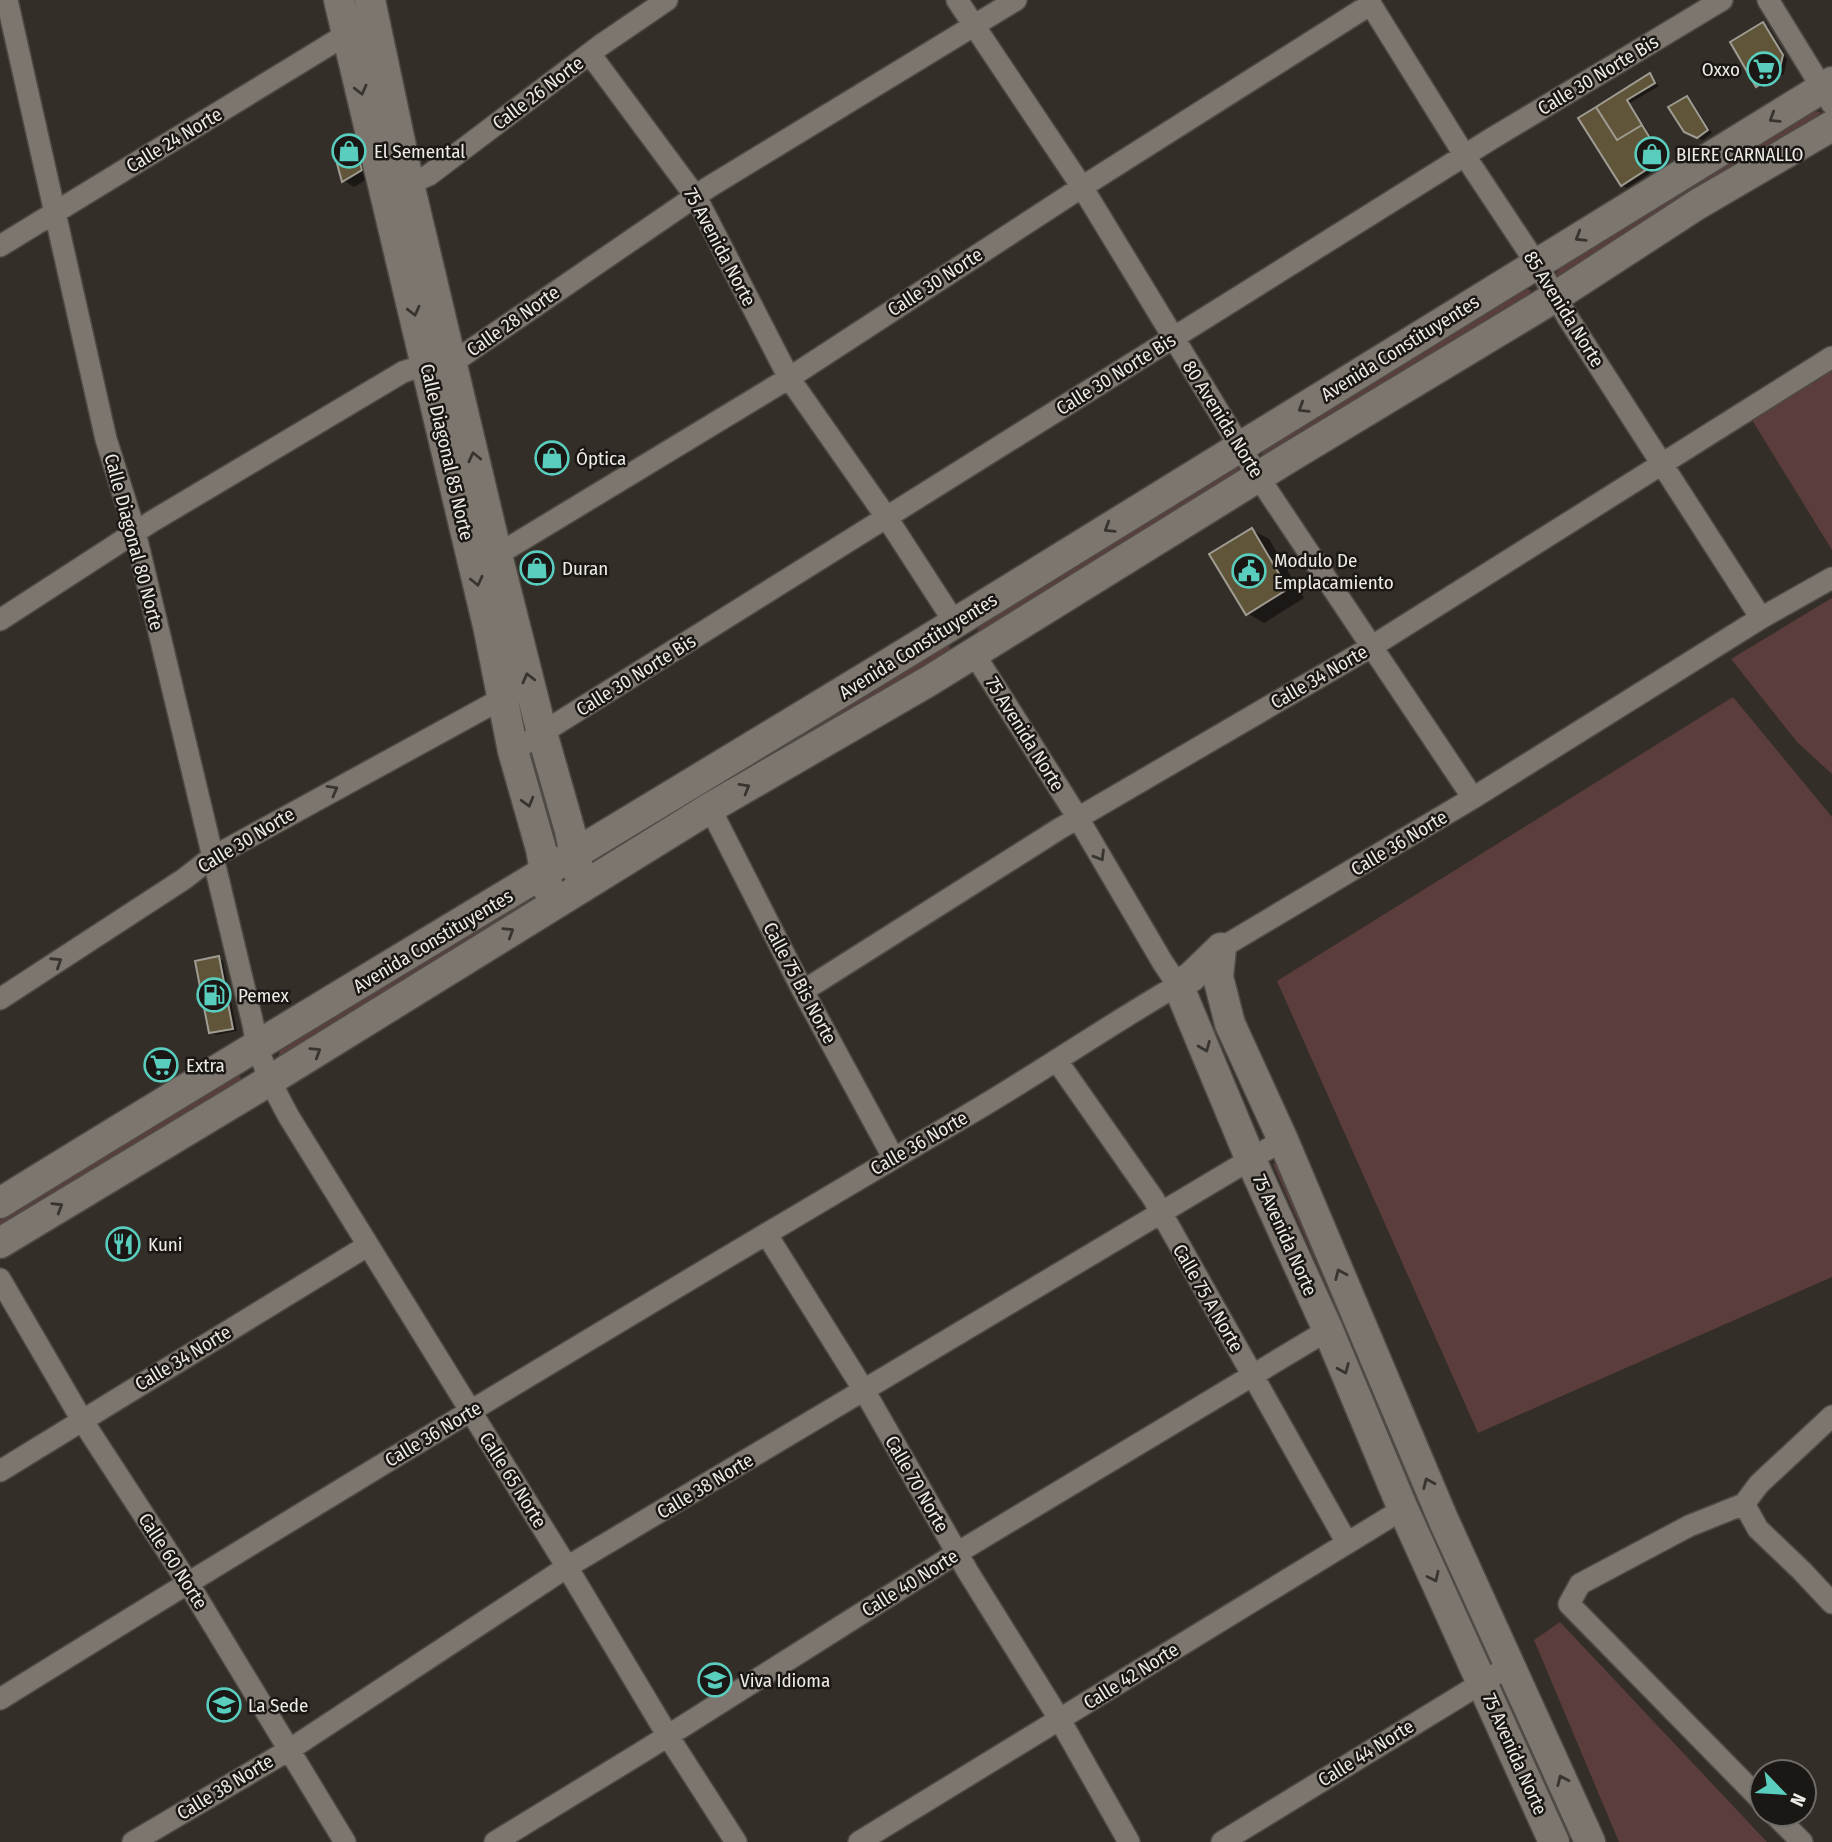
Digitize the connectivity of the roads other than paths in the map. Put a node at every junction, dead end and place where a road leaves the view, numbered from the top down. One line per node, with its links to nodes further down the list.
1 (7, 0): 19 (street, Calle Diagonal 80 Norte)
2 (339, 0): 11 (main road, Calle Diagonal 85 Norte)
3 (370, 0): 16 (main road, Calle Diagonal 85 Norte)
4 (667, 0): 12 (street, Calle 26 Norte)
5 (957, 0): 10 (street, 80 Avenida Norte)
6 (1016, 0): 10 (street, Calle 28 Norte)
7 (1722, 0): 15 (street, Calle 30 Norte Bis)
8 (1768, 0): 13 (street)
9 (1369, 2): 15 (street, 85 Avenida Norte); 17 (street, Calle 30 Norte)
10 (975, 24): 17 (street, 80 Avenida Norte); 18 (street, Calle 28 Norte)
11 (347, 34): 19 (street, Calle 24 Norte); 25 (main road, Calle Diagonal 85 Norte, one-way to 25)
12 (590, 54): 16 (street, Calle 26 Norte); 18 (street, 75 Avenida Norte)
13 (1829, 91): 21 (main road, Avenida Constituyentes, one-way to 21)
14 (1832, 126): 22 (main road, Avenida Constituyentes)
15 (1465, 156): 21 (street, 85 Avenida Norte); 23 (street, Calle 30 Norte Bis)
16 (409, 184): 25 (main road, Calle Diagonal 85 Norte)
17 (1082, 187): 23 (street, 80 Avenida Norte); 26 (street, Calle 30 Norte)
18 (696, 197): 25 (street, Calle 28 Norte); 26 (street, 75 Avenida Norte)
19 (55, 213): 20 (street, Calle 24 Norte); 31 (street, Calle Diagonal 80 Norte)
20 (0, 246)
21 (1536, 263): 22 (street, 85 Avenida Norte); 27 (main road, Avenida Constituyentes, one-way to 27)
22 (1556, 298): 28 (street, 85 Avenida Norte); 29 (main road, Avenida Constituyentes)
23 (1173, 338): 27 (street, 80 Avenida Norte); 30 (street, Calle 30 Norte Bis)
24 (1832, 357): 28 (street, Calle 34 Norte)
25 (439, 364): 31 (street, Calle 28 Norte); 32 (main road, Calle Diagonal 85 Norte, one-way to 25); 39 (main road, Calle Diagonal 85 Norte, one-way to 39)
26 (789, 378): 30 (street, 75 Avenida Norte); 32 (street, Calle 30 Norte)
27 (1240, 447): 29 (street, 80 Avenida Norte); 36 (main road, Avenida Constituyentes, one-way to 36)
28 (1662, 462): 34 (street, 85 Avenida Norte); 37 (street, Calle 34 Norte)
29 (1259, 478): 37 (street, 80 Avenida Norte); 38 (main road, Avenida Constituyentes)
30 (887, 518): 36 (street, 75 Avenida Norte); 40 (street, Calle 30 Norte Bis)
31 (135, 532): 35 (street, Calle 28 Norte); 46 (street, Calle Diagonal 80 Norte)
32 (497, 555): 40 (main road, Calle Diagonal 85 Norte, one-way to 32)
33 (1832, 578): 34 (street, Calle 36 Norte)
34 (1761, 618): 42 (street, Calle 36 Norte)
35 (0, 620)
36 (955, 624): 45 (main road, Avenida Constituyentes)
37 (1370, 647): 42 (street, 80 Avenida Norte); 44 (street, Calle 34 Norte)
38 (973, 652): 43 (main road, Avenida Constituyentes, one-way to 38); 44 (street, 75 Avenida Norte)
39 (503, 698): 41 (main road, Calle Diagonal 85 Norte); 46 (street, Calle 30 Norte, one-way to 39)
40 (542, 733): 41 (street, Calle 30 Norte Bis); 45 (main road, Calle Diagonal 85 Norte)
41 (513, 751): 47 (main road, Calle Diagonal 85 Norte, one-way to 47)
42 (1473, 798): 50 (street, Calle 36 Norte)
43 (710, 808): 48 (main road, Avenida Constituyentes); 52 (street, Calle 75 Bis Norte)
44 (1078, 818): 51 (street, 75 Avenida Norte, one-way to 51); 52 (street, Calle 34 Norte)
45 (575, 855): 47 (main road, Avenida Constituyentes); 48 (main road, Calle Diagonal 85 Norte)
46 (211, 858): 53 (street, Calle 30 Norte, one-way to 46); 54 (street, Calle Diagonal 80 Norte)
47 (545, 873): 49 (main road, Calle Diagonal 85 Norte); 54 (main road, Avenida Constituyentes)
48 (582, 887): 49 (main road, Avenida Constituyentes)
49 (552, 905): 56 (main road, Avenida Constituyentes, one-way to 49)
50 (1221, 948): 51 (main road, Calle 36 Norte); 57 (main road, 75 Avenida Norte)
51 (1178, 985): 55 (street, Calle 36 Norte); 59 (main road, 75 Avenida Norte, one-way to 59)
52 (803, 991): 58 (street, Calle 75 Bis Norte)
53 (0, 999)
54 (256, 1047): 56 (street, Calle Diagonal 80 Norte); 60 (main road, Avenida Constituyentes)
55 (1057, 1061): 58 (street, Calle 36 Norte); 61 (street, Calle 75 A Norte)
56 (270, 1081): 63 (main road, Avenida Constituyentes, one-way to 56); 64 (street, Calle 65 Norte)
57 (1283, 1140): 59 (street, Calle 38 Norte); 80 (main road, 75 Avenida Norte, one-way to 57)
58 (893, 1157): 62 (street, Calle 36 Norte)
59 (1250, 1158): 61 (street, Calle 38 Norte); 66 (main road, 75 Avenida Norte)
60 (0, 1203)
61 (1160, 1213): 67 (street, Calle 75 A Norte); 68 (street, Calle 38 Norte)
62 (767, 1235): 68 (street, Calle 70 Norte); 69 (street, Calle 36 Norte)
63 (0, 1243)
64 (367, 1246): 69 (street, Calle 65 Norte); 71 (street, Calle 34 Norte)
65 (0, 1279): 71 (street, Calle 60 Norte)
66 (1328, 1330): 67 (street, Calle 40 Norte); 74 (main road, 75 Avenida Norte, one-way to 74)
67 (1252, 1376): 75 (street, Calle 75 A Norte); 76 (street, Calle 40 Norte)
68 (865, 1391): 76 (street, Calle 70 Norte); 77 (street, Calle 38 Norte)
69 (470, 1411): 77 (street, Calle 65 Norte); 78 (street, Calle 36 Norte)
70 (1832, 1416): 73 (street)
71 (82, 1420): 72 (street, Calle 34 Norte); 78 (street, Calle 60 Norte)
72 (0, 1471)
73 (1744, 1504): 79 (street); 86 (street)
74 (1403, 1509): 75 (street, Calle 42 Norte); 81 (main road, 75 Avenida Norte, one-way to 81)
75 (1348, 1543): 83 (street, Calle 42 Norte)
76 (957, 1553): 83 (street, Calle 70 Norte); 84 (street, Calle 40 Norte)
77 (567, 1567): 84 (street, Calle 65 Norte); 85 (street, Calle 38 Norte)
78 (188, 1583): 82 (street, Calle 36 Norte); 85 (street, Calle 60 Norte)
79 (1832, 1603)
80 (1511, 1665): 81 (street, Calle 44 Norte); 96 (main road, 75 Avenida Norte, one-way to 80)
81 (1482, 1681): 94 (street, Calle 44 Norte); 95 (main road, 75 Avenida Norte)
82 (0, 1699)
83 (1060, 1720): 92 (street, Calle 42 Norte); 93 (street, Calle 70 Norte)
84 (668, 1736): 90 (street, Calle 40 Norte); 91 (street, Calle 65 Norte)
85 (289, 1750): 88 (street, Calle 38 Norte); 89 (street, Calle 60 Norte)
86 (1748, 1787)
87 (1788, 1828): 97 (street)
88 (133, 1842)
89 (345, 1842)
90 (495, 1842)
91 (736, 1842)
92 (859, 1842)
93 (1129, 1842)
94 (1222, 1842)
95 (1555, 1842)
96 (1590, 1842)
97 (1802, 1842)

